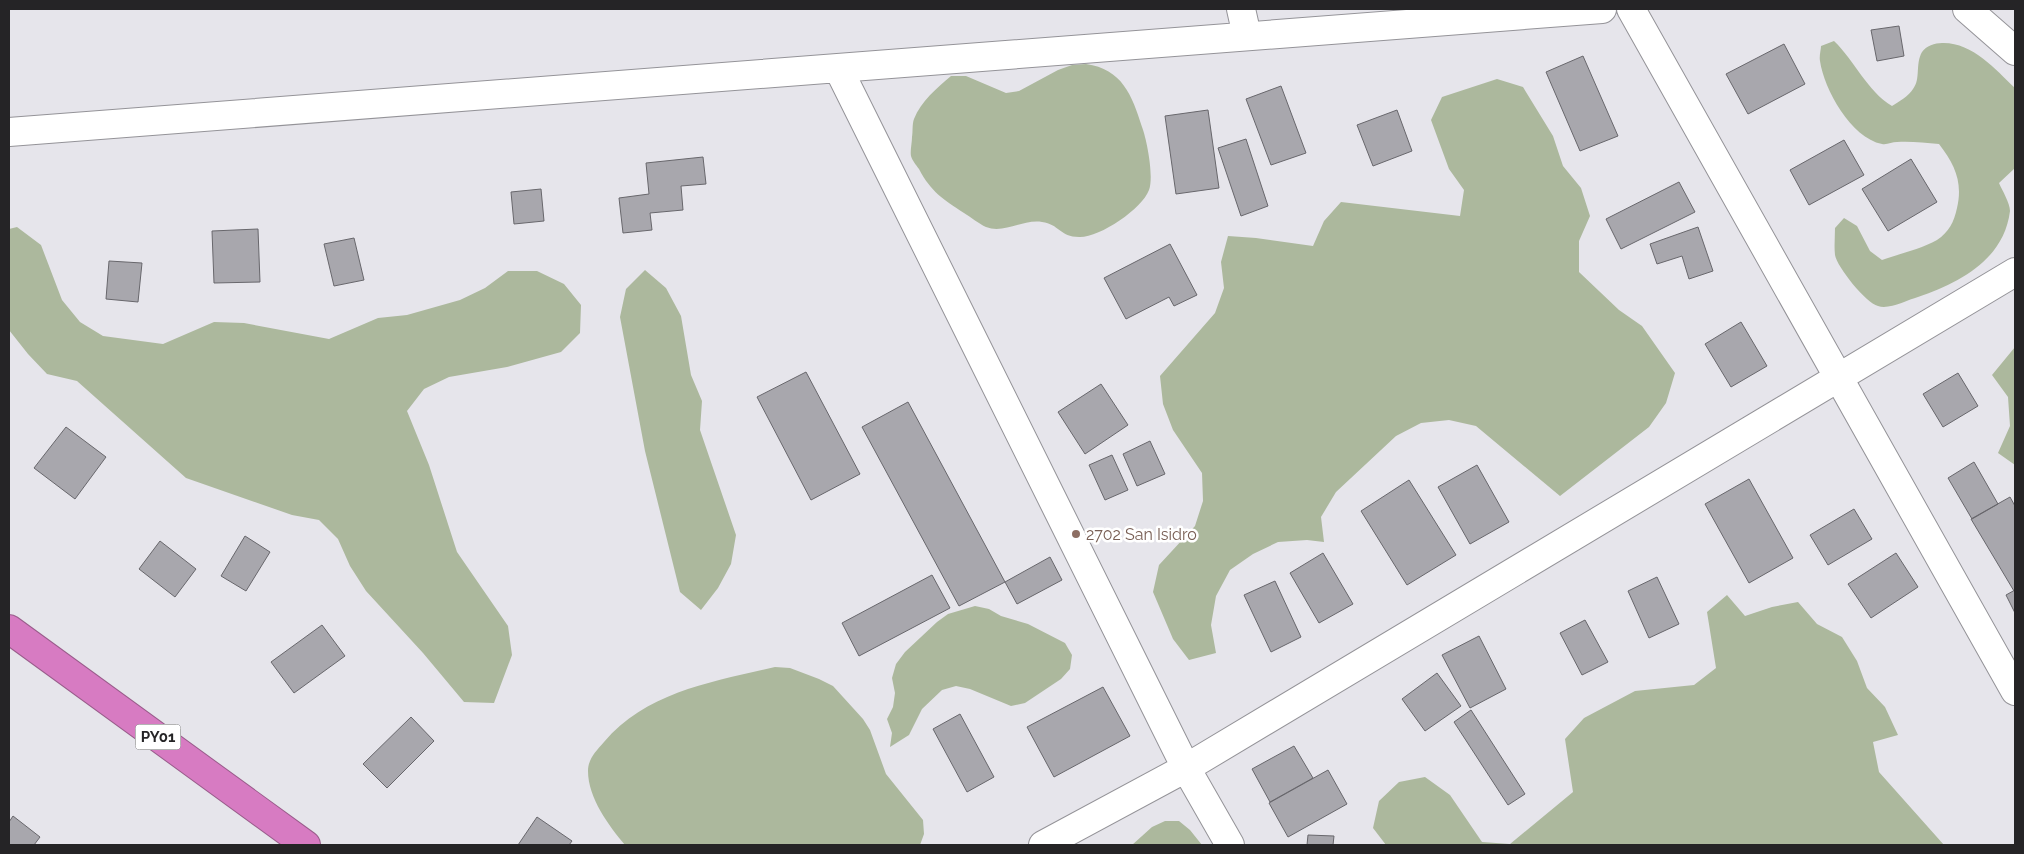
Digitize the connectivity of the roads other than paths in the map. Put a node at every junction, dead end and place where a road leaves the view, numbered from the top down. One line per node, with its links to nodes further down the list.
1 (1241, 9): 5 (street)
2 (1602, 9): 5 (street)
3 (1631, 9): 10 (street)
4 (1967, 9): 6 (street)
5 (1247, 36): 7 (street)
6 (2015, 51)
7 (838, 68): 8 (street); 13 (street)
8 (9, 132)
9 (2015, 272): 10 (street)
10 (1839, 379): 12 (street); 13 (street)
11 (9, 629): 14 (highway, PY01)
12 (2015, 691)
13 (1186, 768): 15 (street); 16 (street)
14 (306, 845)
15 (1043, 845)
16 (1230, 845)

